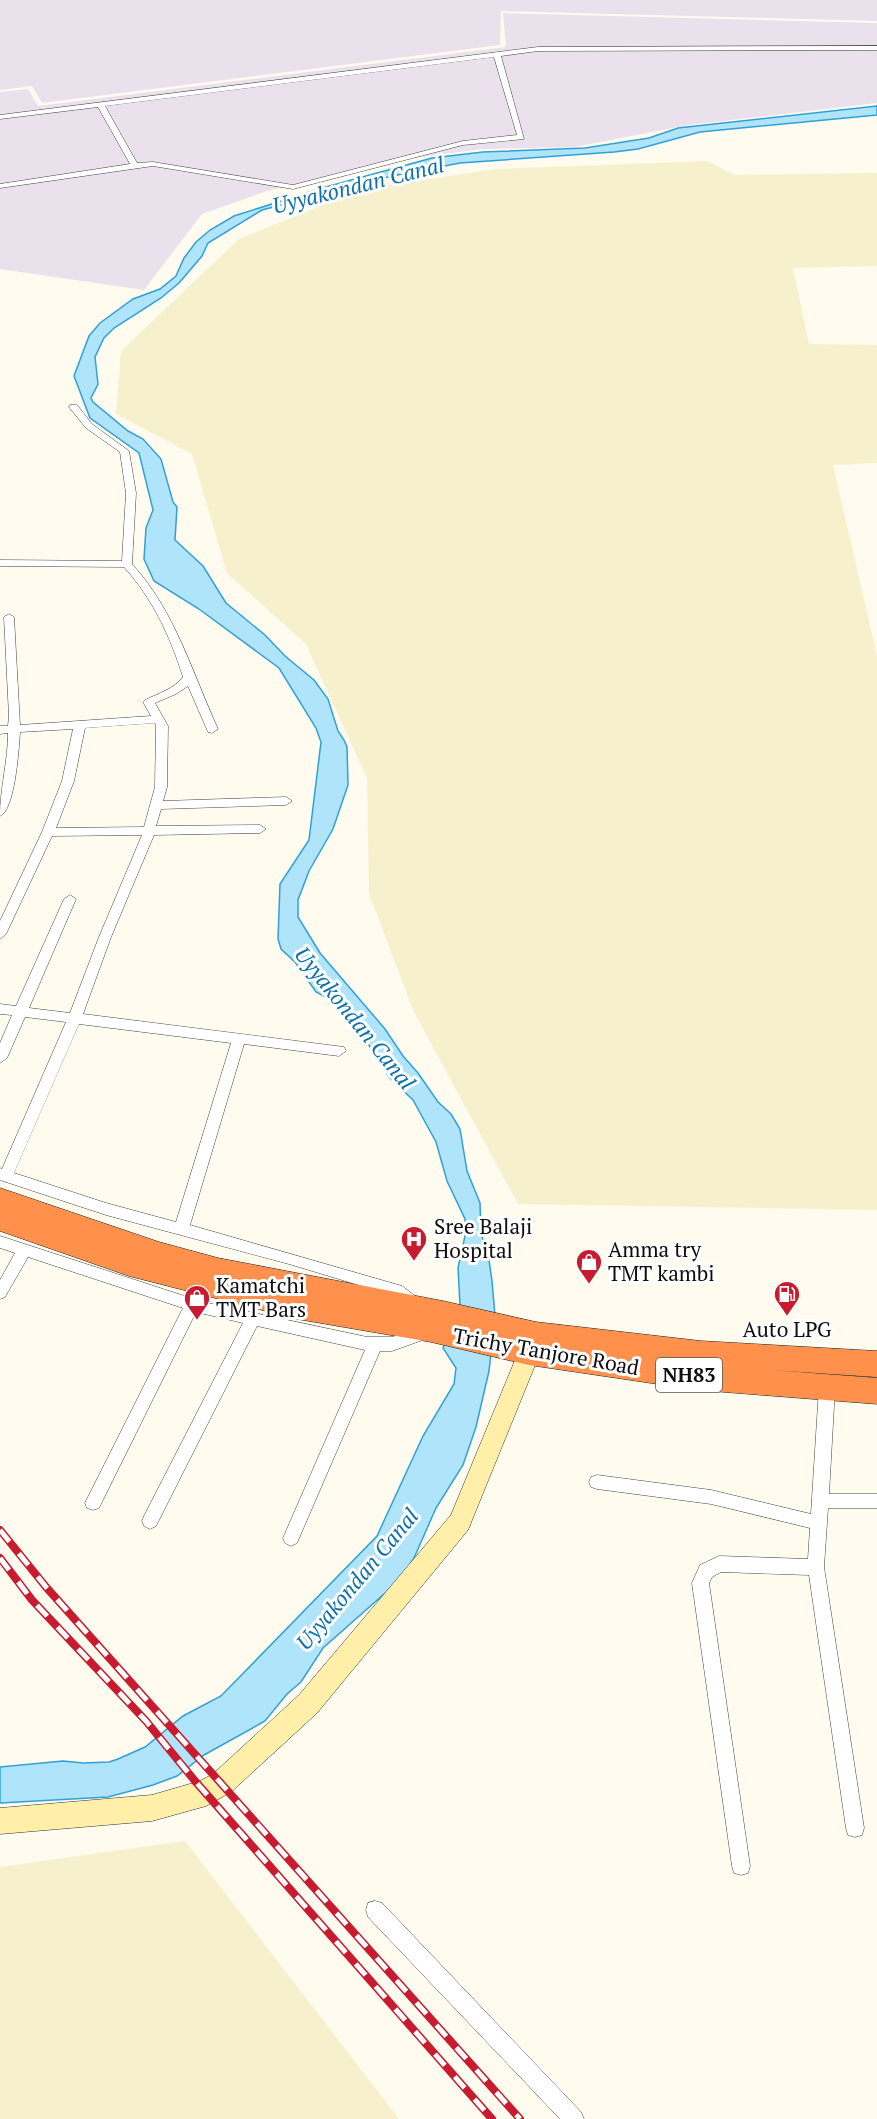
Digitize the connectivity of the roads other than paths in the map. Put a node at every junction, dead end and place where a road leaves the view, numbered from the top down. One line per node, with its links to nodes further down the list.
1 (877, 48): 2 (street)
2 (497, 54): 3 (street); 5 (street)
3 (101, 105): 4 (street); 5 (street)
4 (0, 117)
5 (135, 166): 6 (street)
6 (0, 186)
7 (74, 407): 9 (street)
8 (0, 563): 9 (street)
9 (127, 564): 11 (street)
10 (9, 617): 14 (street)
11 (189, 677): 12 (street); 15 (street)
12 (158, 719): 13 (street); 18 (street)
13 (80, 723): 14 (street); 21 (street)
14 (14, 729): 16 (street); 19 (street)
15 (212, 729)
16 (0, 730)
17 (285, 801): 18 (street)
18 (156, 805): 22 (street)
19 (0, 812)
20 (260, 829): 22 (street)
21 (48, 832): 22 (street); 24 (street)
22 (149, 832): 27 (street)
23 (70, 899): 26 (street)
24 (0, 934)
25 (0, 1010): 26 (street)
26 (22, 1012): 27 (street); 30 (street)
27 (74, 1020): 28 (street); 31 (street)
28 (239, 1040): 29 (street); 33 (street)
29 (339, 1051)
30 (0, 1058)
31 (2, 1183): 33 (street); 40 (highway, NH83)
32 (0, 1220): 40 (highway, NH83)
33 (181, 1230): 39 (street)
34 (0, 1242): 35 (street)
35 (25, 1250): 36 (street); 37 (street)
36 (0, 1293)
37 (192, 1304): 38 (street); 48 (street)
38 (253, 1319): 40 (street); 49 (street)
39 (434, 1321): 40 (highway, NH83); 41 (highway, Trichy Tanjore Road / NH83)
40 (378, 1323): 51 (street)
41 (514, 1343): 42 (highway, Trichy Tanjore Road / NH83); 43 (highway, Trichy Tanjore Road / NH83); 53 (street)
42 (877, 1364)
43 (827, 1388): 44 (highway, Trichy Tanjore Road / NH83); 46 (street)
44 (877, 1391)
45 (597, 1482): 50 (street)
46 (820, 1501): 47 (street); 50 (street)
47 (877, 1501)
48 (93, 1503)
49 (150, 1521)
50 (819, 1523): 52 (street)
51 (291, 1538)
52 (816, 1567): 54 (street); 55 (street)
53 (0, 1821)
54 (855, 1828)
55 (741, 1866)
56 (375, 1910): 57 (street)
57 (574, 2119)

